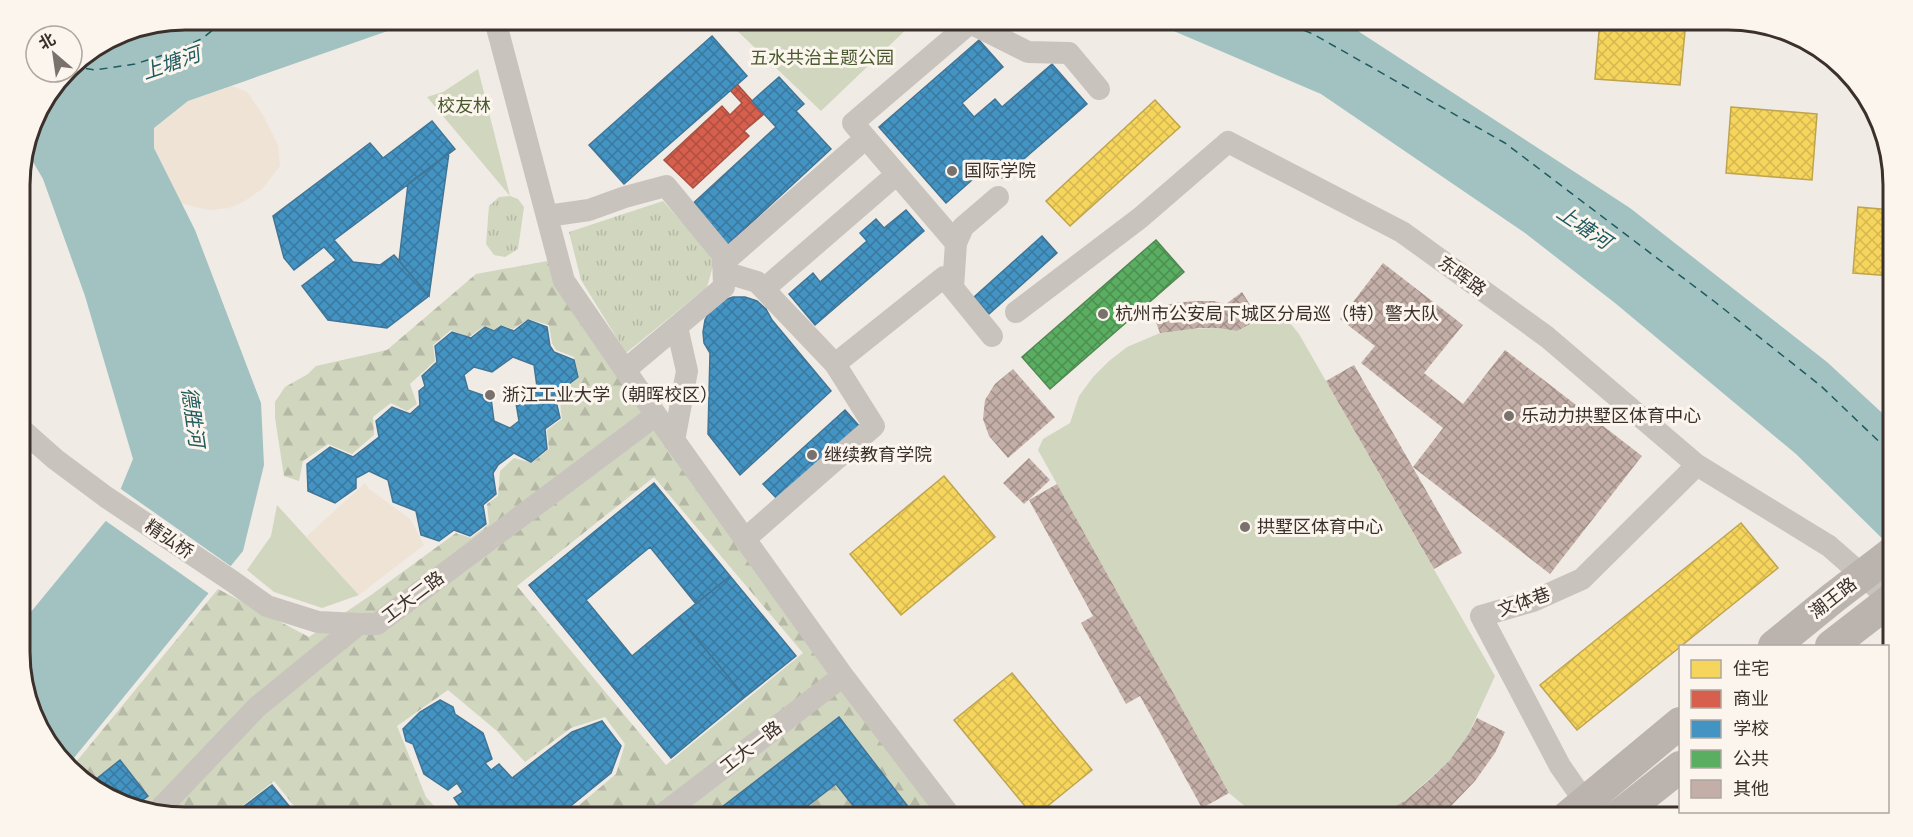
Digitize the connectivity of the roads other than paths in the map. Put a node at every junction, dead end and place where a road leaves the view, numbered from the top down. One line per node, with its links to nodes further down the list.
1 (498, 30): 8 (street)
2 (962, 30): 5 (street)
3 (984, 30): 4 (street)
4 (1099, 89)
5 (866, 138): 6 (street); 10 (street)
6 (897, 174): 9 (street); 12 (street)
7 (998, 197): 9 (street)
8 (547, 216): 10 (street); 17 (street)
9 (956, 243): 11 (street)
10 (724, 268): 12 (street); 14 (street)
11 (953, 288): 15 (street); 16 (street)
12 (764, 289): 16 (street)
13 (1016, 312): 21 (street, 东晖路)
14 (677, 327): 17 (street); 20 (street)
15 (992, 336)
16 (835, 364): 22 (street)
17 (625, 370): 18 (street)
18 (656, 415): 20 (street); 26 (street, 工大二路)
19 (30, 437): 26 (street, 精弘桥)
20 (674, 441): 22 (street)
21 (1697, 465): 24 (street, 东晖路); 35 (street, 文体巷)
22 (745, 539): 29 (street)
23 (1883, 560): 27 (main road, 潮王路)
24 (1883, 592)
25 (1883, 607): 28 (main road, 潮王路)
26 (359, 624): 32 (street, 工大二路)
27 (1775, 645)
28 (1832, 645)
29 (843, 676): 33 (street, 工大一路); 34 (street)
30 (1679, 724): 36 (main road)
31 (1679, 768): 37 (main road)
32 (163, 806)
33 (672, 807)
34 (943, 807)
35 (1578, 807)
36 (1579, 807)
37 (1630, 807)

